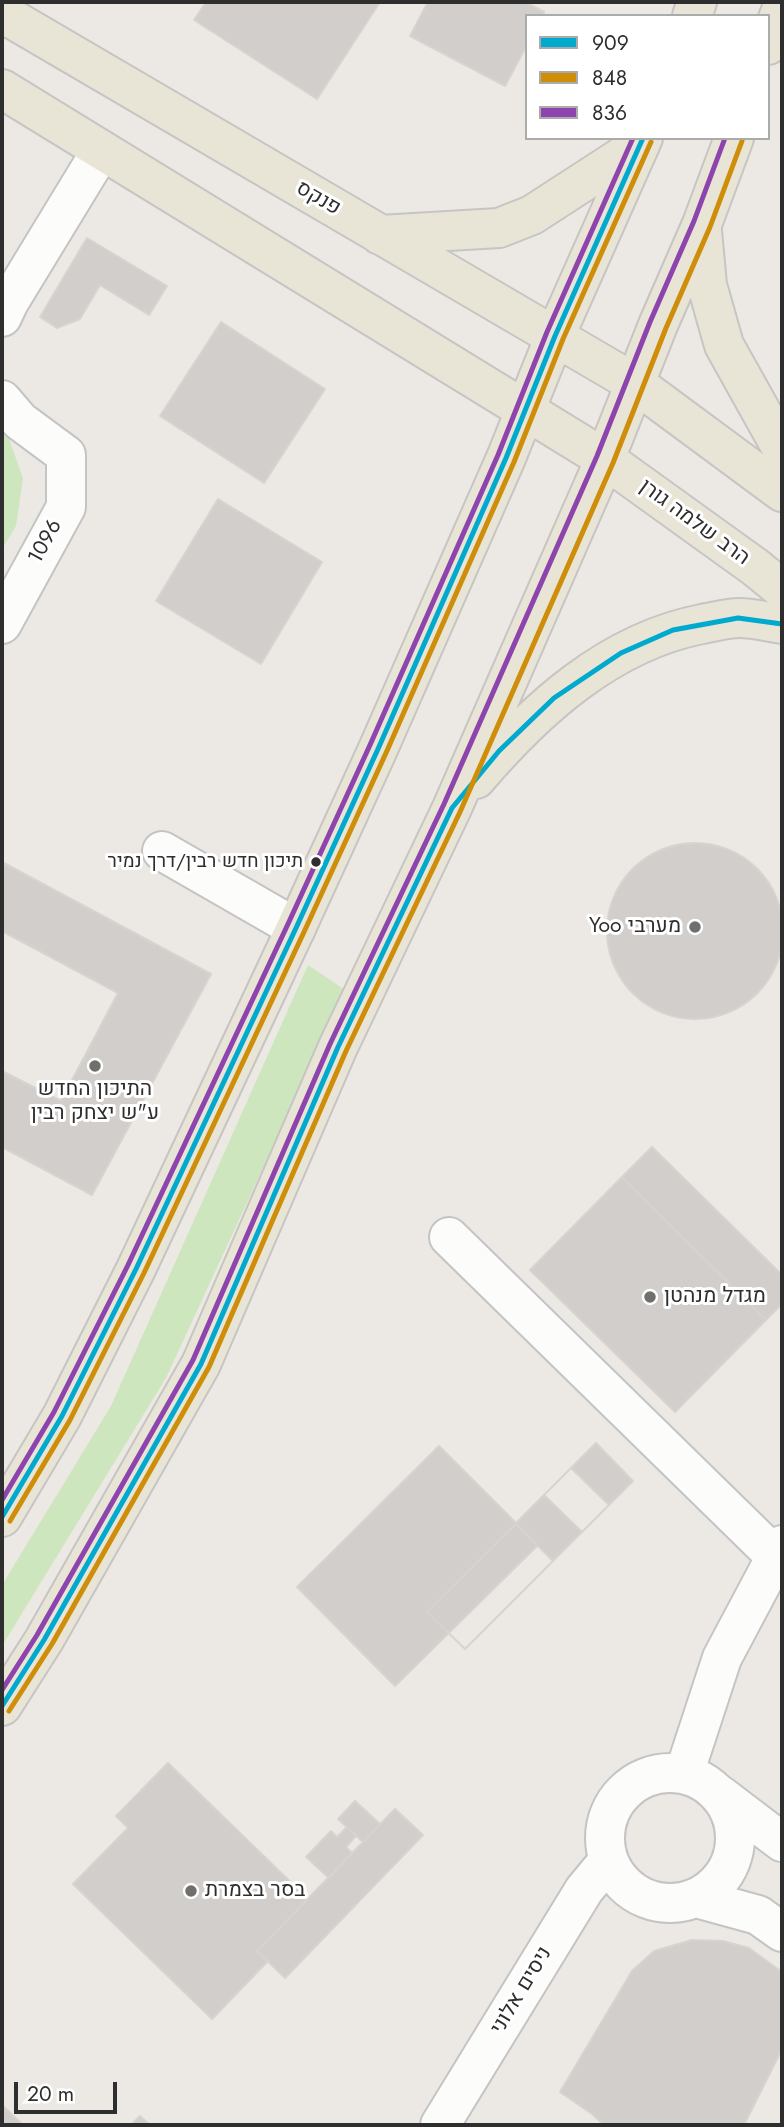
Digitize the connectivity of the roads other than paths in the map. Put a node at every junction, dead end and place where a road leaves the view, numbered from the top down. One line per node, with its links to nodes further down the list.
1 (782, 8): 3 (main road)
2 (2, 13): 9 (main road, פנקס)
3 (770, 40)
4 (2, 89): 7 (main road)
5 (733, 140): 8 (main road)
6 (642, 141): 9 (main road); 11 (main road)
7 (101, 151): 10 (street); 14 (main road)
8 (702, 225): 12 (main road); 15 (main road)
9 (380, 236): 11 (main road, פנקס)
10 (2, 317)
11 (555, 336): 12 (main road, פנקס); 14 (main road)
12 (636, 384): 16 (main road); 17 (main road)
13 (2, 400): 19 (street, 1096)
14 (524, 411): 16 (main road); 23 (main road)
15 (782, 449)
16 (605, 460): 18 (main road, הרב שלמה גורן); 21 (main road)
17 (782, 492)
18 (782, 589)
19 (2, 624)
20 (782, 624): 21 (main road)
21 (452, 808): 27 (main road)
22 (162, 851): 23 (street)
23 (296, 928): 25 (main road)
24 (449, 1237): 26 (street)
25 (2, 1517)
26 (779, 1550): 28 (street)
27 (2, 1706)
28 (684, 1774): 29 (street); 31 (street)
29 (718, 1794): 30 (street); 32 (street)
30 (782, 1842)
31 (608, 1861): 32 (street); 34 (street, ניסים אלוני)
32 (696, 1898): 33 (street)
33 (782, 1932)
34 (440, 2125)

